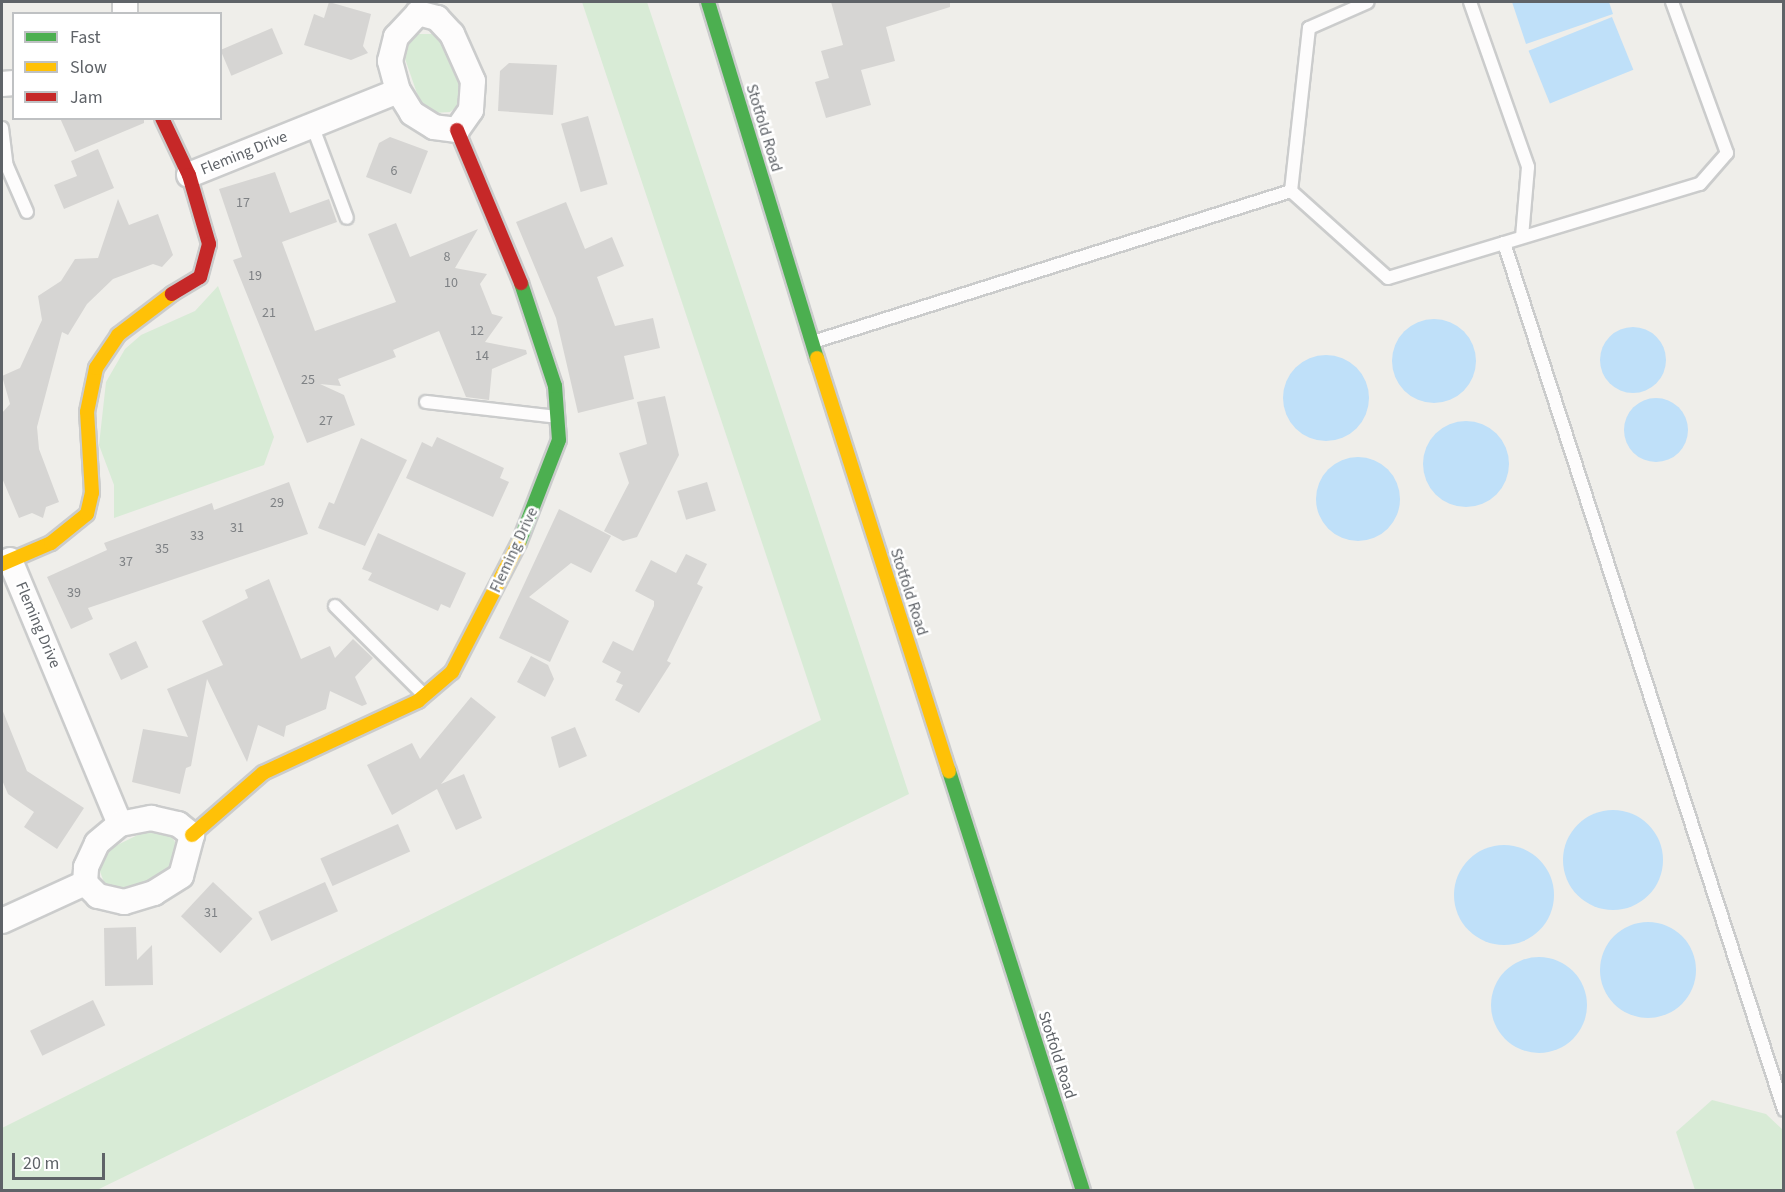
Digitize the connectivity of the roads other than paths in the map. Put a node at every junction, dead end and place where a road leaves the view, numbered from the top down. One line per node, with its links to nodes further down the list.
1 (708, 2): 17 (street, Stotfold Road)
2 (1368, 2): 12 (lane)
3 (1470, 2): 15 (lane)
4 (1672, 2): 15 (lane)
5 (416, 7): 6 (street); 10 (street)
6 (398, 91): 8 (street, Fleming Drive); 10 (street)
7 (163, 120): 11 (street)
8 (312, 125): 11 (street, Fleming Drive); 14 (lane)
9 (2, 128): 13 (lane)
10 (457, 130): 19 (street, Fleming Drive)
11 (189, 175): 20 (street)
12 (1291, 191): 16 (lane); 17 (lane)
13 (27, 212)
14 (347, 218)
15 (1522, 237): 16 (lane)
16 (1504, 243): 27 (lane)
17 (812, 342): 28 (street, Stotfold Road)
18 (426, 402): 19 (lane)
19 (561, 417): 22 (street, Fleming Drive)
20 (6, 562): 23 (street, Fleming Drive)
21 (335, 606): 22 (lane)
22 (425, 696): 24 (street, Fleming Drive)
23 (120, 824): 24 (street); 25 (street)
24 (192, 835): 25 (street)
25 (85, 883): 26 (street)
26 (2, 921)
27 (1784, 1110)
28 (1083, 1191)

